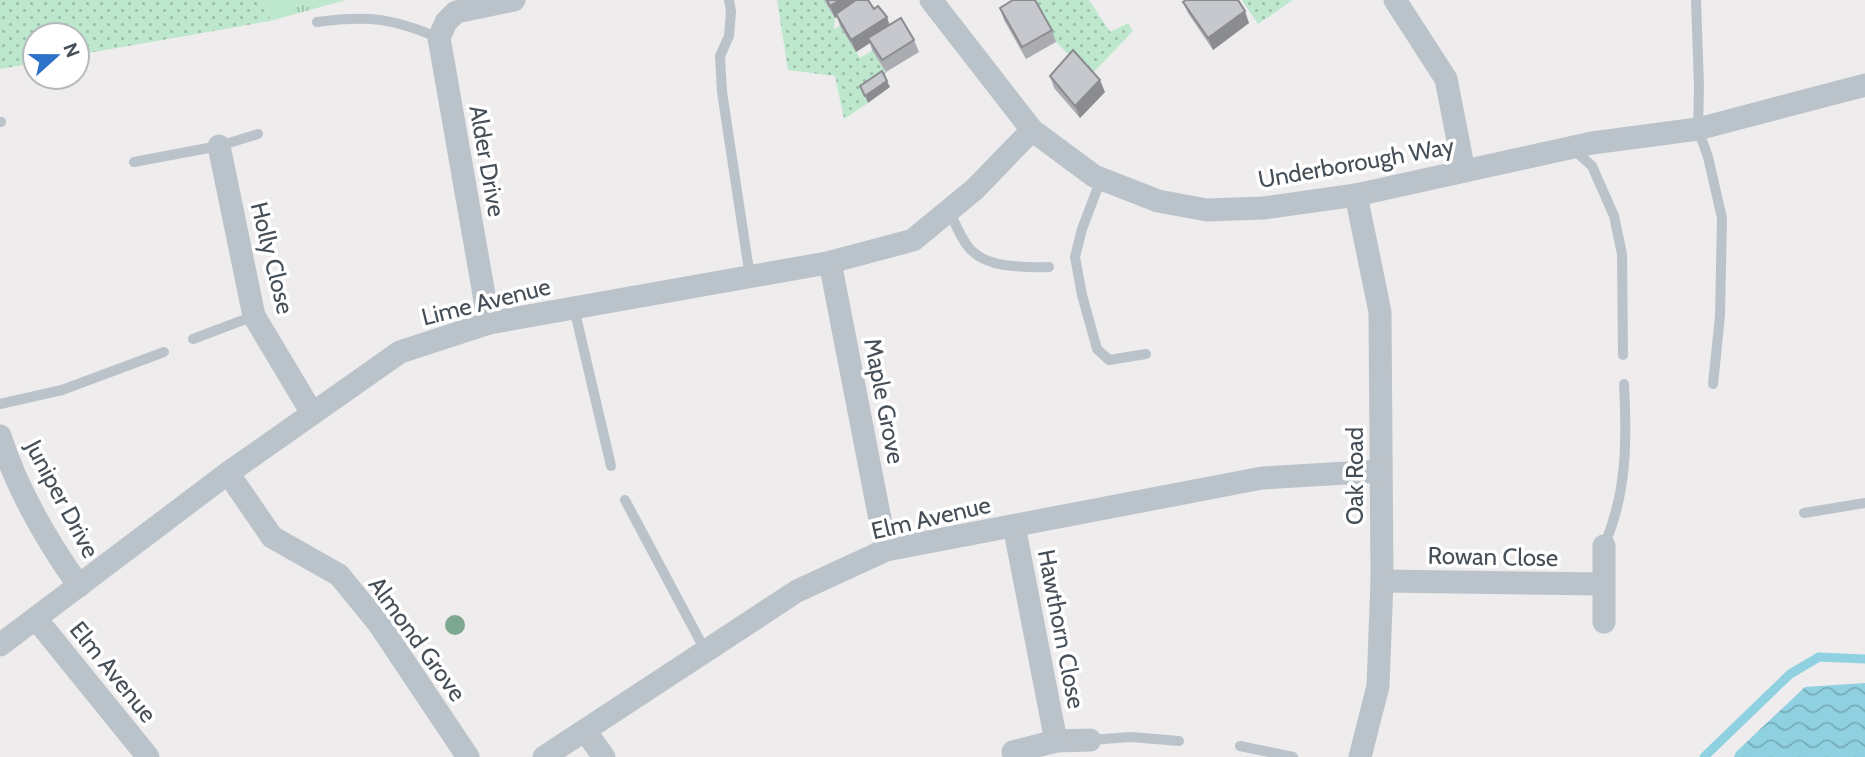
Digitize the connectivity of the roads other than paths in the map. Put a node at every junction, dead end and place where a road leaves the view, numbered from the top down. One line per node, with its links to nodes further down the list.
1 (514, 0): 6 (street)
2 (729, 0): 22 (lane)
3 (931, 0): 11 (street, Underborough Way)
4 (1395, 0): 16 (street)
5 (1696, 0): 10 (lane)
6 (452, 6): 8 (street)
7 (317, 22): 8 (lane)
8 (439, 38): 25 (street, Alder Drive)
9 (1865, 85): 10 (street, Underborough Way)
10 (1698, 129): 14 (street, Underborough Way); 31 (lane)
11 (1032, 130): 17 (street, Underborough Way); 19 (street, Lime Avenue)
12 (258, 134): 13 (lane)
13 (219, 146): 15 (lane); 24 (street, Holly Close)
14 (1572, 148): 16 (street, Underborough Way); 29 (lane)
15 (134, 162)
16 (1464, 171): 18 (street, Underborough Way)
17 (1101, 179): 18 (street, Underborough Way); 28 (lane)
18 (1356, 195): 36 (street, Oak Road)
19 (949, 210): 20 (street, Lime Avenue); 21 (lane)
20 (830, 262): 22 (street, Lime Avenue); 43 (street, Maple Grove)
21 (1049, 267)
22 (750, 277): 23 (street, Lime Avenue)
23 (575, 308): 25 (street, Lime Avenue); 35 (lane)
24 (254, 316): 26 (lane); 33 (street, Holly Close)
25 (489, 323): 33 (street, Lime Avenue)
26 (193, 339)
27 (164, 352): 32 (lane)
28 (1146, 354)
29 (1623, 355)
30 (1624, 384): 42 (lane)
31 (1713, 384)
32 (0, 404)
33 (312, 413): 37 (street, Lime Avenue)
34 (0, 436): 46 (street, Juniper Drive)
35 (611, 466)
36 (1381, 471): 41 (street, Elm Avenue); 44 (street, Oak Road)
37 (228, 474): 46 (street, Lime Avenue); 58 (street, Almond Grove)
38 (625, 500): 50 (lane)
39 (1865, 503): 40 (lane)
40 (1804, 513)
41 (1014, 526): 43 (street, Elm Avenue); 53 (street, Hawthorn Close)
42 (1604, 546): 45 (street)
43 (886, 550): 50 (street, Elm Avenue)
44 (1381, 581): 45 (street, Rowan Close); 62 (street, Oak Road)
45 (1603, 584): 48 (street)
46 (79, 586): 47 (street, Lime Avenue)
47 (37, 620): 49 (street, Lime Avenue); 57 (street, Elm Avenue)
48 (1604, 622)
49 (0, 645)
50 (706, 652): 51 (street, Elm Avenue)
51 (585, 731): 59 (street, Elm Avenue); 60 (street)
52 (1090, 740): 53 (street, Hawthorn Close); 54 (lane)
53 (1056, 741): 56 (street, Hawthorn Close)
54 (1180, 741)
55 (1240, 746): 61 (lane)
56 (1007, 755)
57 (148, 757)
58 (468, 757)
59 (544, 757)
60 (604, 757)
61 (1293, 757)
62 (1360, 757)

